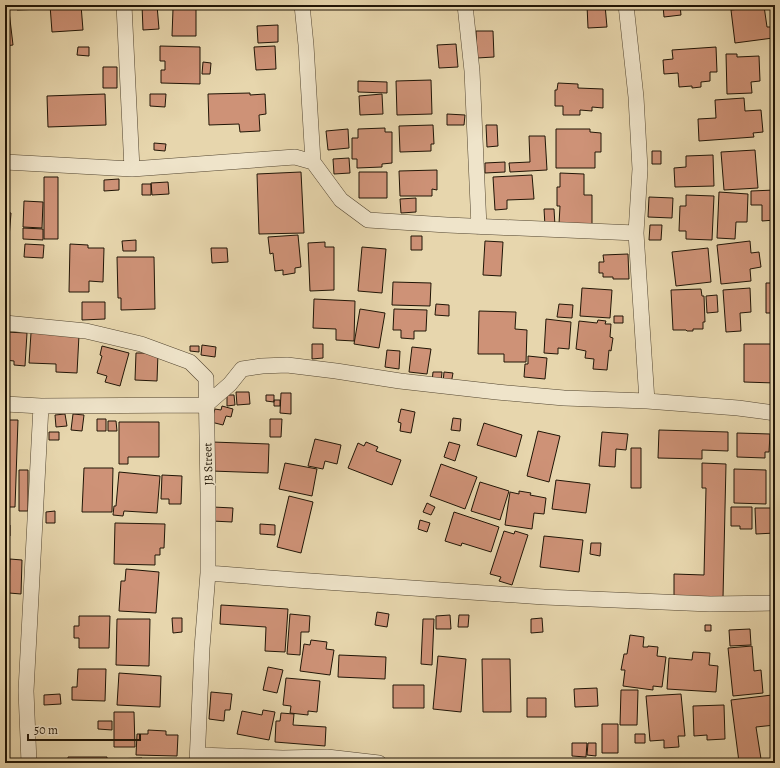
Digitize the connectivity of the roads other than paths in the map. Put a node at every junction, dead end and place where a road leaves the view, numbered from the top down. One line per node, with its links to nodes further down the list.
1 (124, 5): 7 (street)
2 (302, 5): 6 (street)
3 (465, 5): 8 (street)
4 (626, 5): 9 (street)
5 (5, 162): 7 (street)
6 (313, 162): 7 (street); 8 (street)
7 (132, 169)
8 (479, 227): 9 (street)
9 (636, 233): 11 (street)
10 (5, 323): 13 (street, JB Street)
11 (647, 401): 13 (street); 15 (street)
12 (5, 404): 14 (street)
13 (206, 405): 14 (street); 16 (street, JB Street)
14 (41, 406): 19 (street)
15 (775, 413)
16 (208, 572): 17 (street); 18 (street, JB Street)
17 (775, 604)
18 (198, 759): 20 (street)
19 (29, 763)
20 (379, 763)

